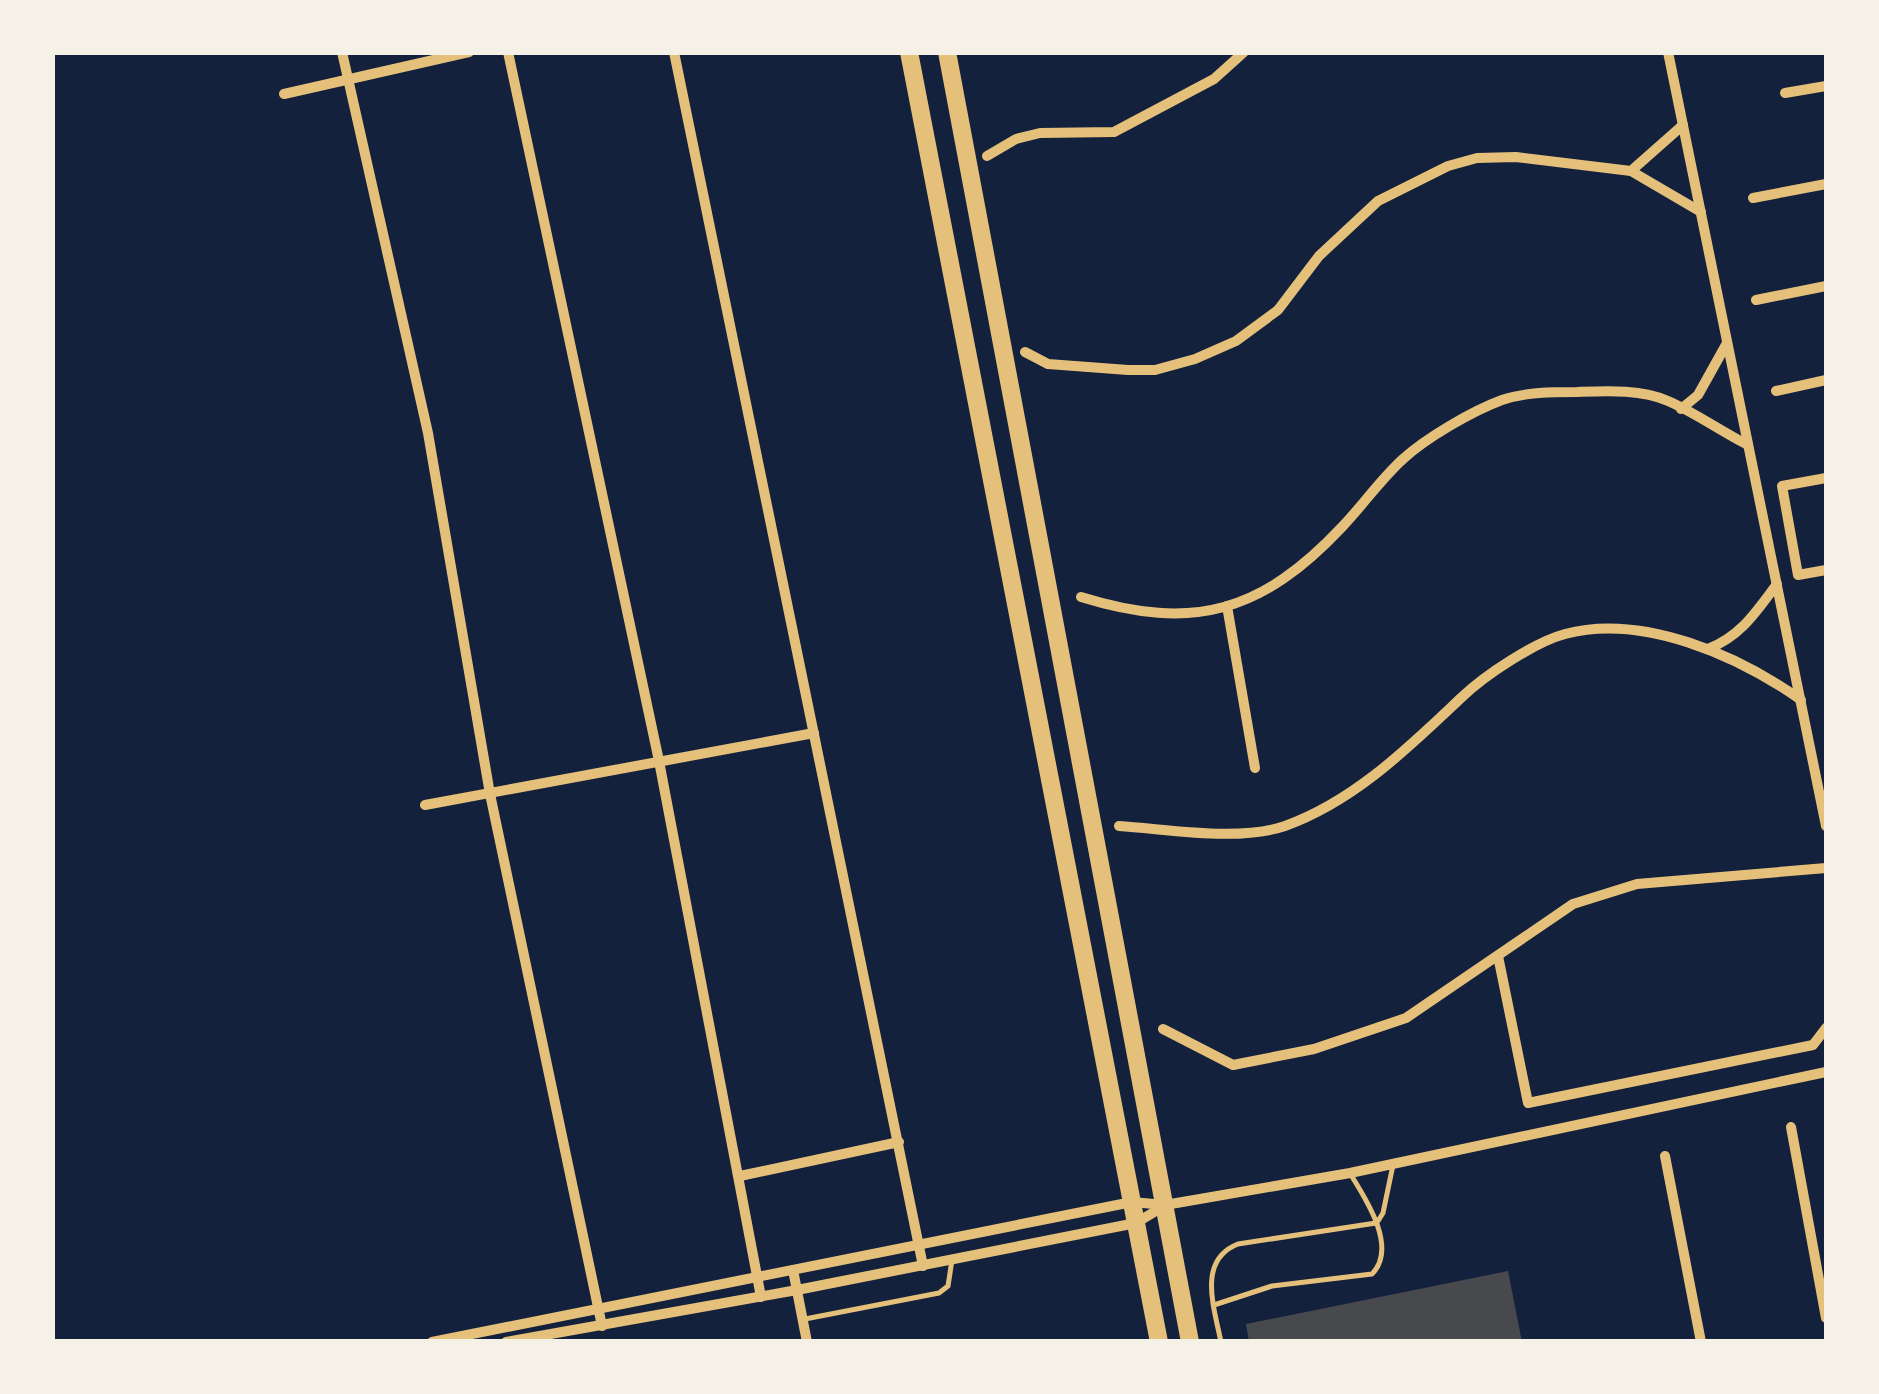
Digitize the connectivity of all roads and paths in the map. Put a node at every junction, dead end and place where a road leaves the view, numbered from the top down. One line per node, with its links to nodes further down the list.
1 (342, 52): 9 (street)
2 (469, 52): 9 (street)
3 (508, 52): 35 (street)
4 (674, 52): 34 (street)
5 (909, 52): 52 (highway)
6 (946, 52): 53 (highway)
7 (1244, 52): 14 (street)
8 (1668, 52): 13 (street)
9 (348, 80): 11 (street); 37 (street)
10 (1826, 86): 12 (street)
11 (284, 94)
12 (1785, 94)
13 (1683, 125): 15 (street); 18 (street)
14 (987, 156)
15 (1631, 171): 18 (street); 22 (street)
16 (1826, 184): 17 (street)
17 (1753, 198)
18 (1701, 212): 21 (street)
19 (1826, 286): 20 (street)
20 (1756, 300)
21 (1727, 343): 25 (street); 26 (street)
22 (1024, 352)
23 (1826, 380): 24 (street)
24 (1776, 391)
25 (1682, 409): 26 (street); 31 (street)
26 (1748, 445): 29 (street)
27 (1826, 478): 28 (street)
28 (1826, 570)
29 (1777, 584): 32 (street); 33 (street)
30 (1081, 597): 31 (street)
31 (1227, 606): 36 (street)
32 (1708, 649): 33 (street); 39 (street)
33 (1801, 700): 40 (street)
34 (814, 733): 35 (street); 47 (street)
35 (658, 761): 37 (street); 51 (street)
36 (1255, 768)
37 (490, 794): 38 (street); 64 (street)
38 (426, 804)
39 (1119, 826)
40 (1826, 826)
41 (1826, 868): 42 (street)
42 (1498, 956): 43 (street); 44 (street)
43 (1826, 1028)
44 (1163, 1029)
45 (1826, 1072): 49 (street)
46 (1791, 1126): 65 (street)
47 (899, 1142): 51 (street); 56 (street)
48 (1665, 1156): 74 (street)
49 (1393, 1164): 50 (street); 55 (lane)
50 (1350, 1173): 53 (street); 55 (lane)
51 (740, 1176): 60 (street)
52 (1132, 1202): 53 (street); 54 (highway); 56 (street)
53 (1164, 1205): 54 (street); 72 (highway)
54 (1136, 1223): 57 (street); 71 (highway)
55 (1376, 1223): 63 (lane); 63 (lane)
56 (919, 1244): 58 (street); 59 (street)
57 (952, 1260): 58 (street); 66 (lane)
58 (923, 1266): 61 (street)
59 (793, 1270): 60 (street); 61 (street)
60 (757, 1277): 62 (street); 64 (street)
61 (797, 1290): 62 (street); 66 (street)
62 (761, 1297): 67 (street)
63 (1214, 1305): 73 (lane)
64 (598, 1310): 67 (street); 68 (street)
65 (1826, 1318)
66 (802, 1320): 70 (street)
67 (602, 1326): 69 (street)
68 (432, 1342)
69 (506, 1342)
70 (807, 1342)
71 (1159, 1342)
72 (1190, 1342)
73 (1221, 1342)
74 (1701, 1342)

